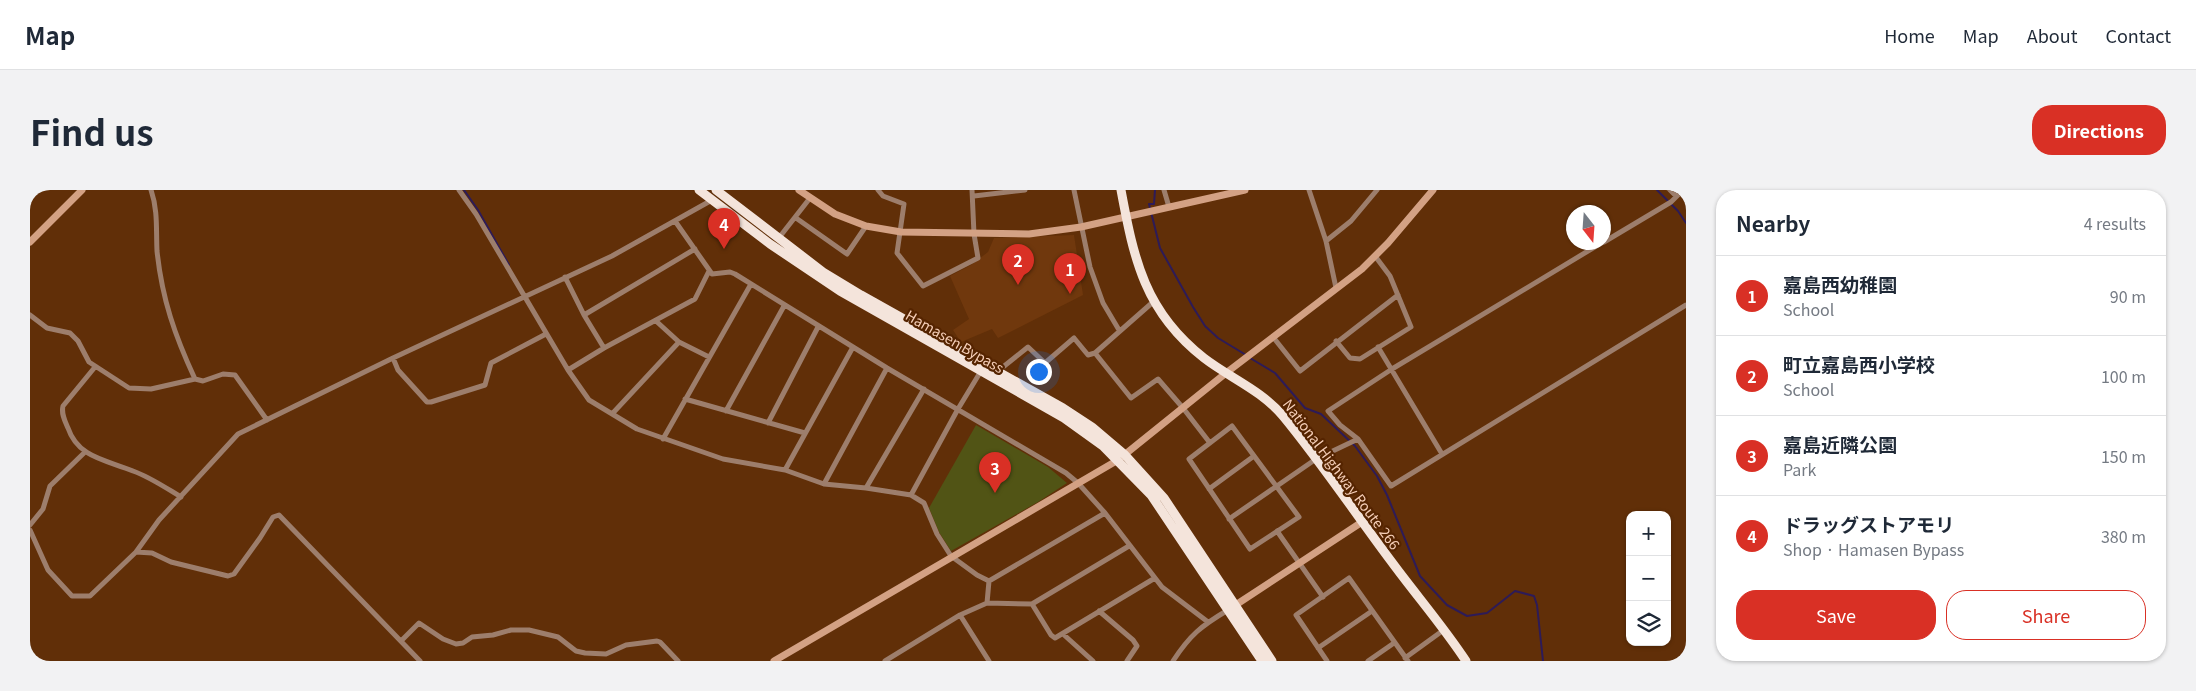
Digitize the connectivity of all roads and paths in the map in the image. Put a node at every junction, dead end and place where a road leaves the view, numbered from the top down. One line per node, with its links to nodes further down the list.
1 (82, 190): 34 (street)
2 (151, 190): 70 (street)
3 (458, 190): 44 (street)
4 (698, 190): 23 (highway, Hamasen Bypass)
5 (800, 190): 22 (street)
6 (878, 190): 30 (street)
7 (972, 190): 20 (street)
8 (1025, 190): 20 (street)
9 (1074, 190): 29 (street)
10 (1121, 190): 25 (highway, National Highway Route 266)
11 (1164, 190): 24 (street)
12 (1245, 190): 19 (street)
13 (1309, 190): 33 (street)
14 (1377, 190): 33 (street)
15 (1433, 190): 38 (street)
16 (1670, 190): 21 (street)
17 (1683, 190): 21 (street)
18 (720, 191): 23 (street); 35 (highway, Hamasen Bypass)
19 (1212, 193): 24 (street)
20 (974, 196): 31 (street)
21 (1676, 196): 32 (street)
22 (810, 198): 26 (street); 28 (street)
23 (712, 200): 27 (street); 35 (highway, Hamasen Bypass)
24 (1168, 207): 25 (street)
25 (1126, 217): 29 (street); 45 (highway, National Highway Route 266)
26 (796, 218): 28 (street); 35 (street)
27 (676, 221): 36 (street); 40 (street)
28 (866, 226): 30 (street)
29 (1081, 227): 31 (street); 52 (street)
30 (901, 232): 31 (street); 31 (street)
31 (974, 234)
32 (1611, 237)
33 (1326, 241): 42 (street)
34 (30, 242)
35 (774, 242): 66 (highway, Hamasen Bypass)
36 (695, 249): 39 (street); 48 (street)
37 (1590, 250): 67 (street)
38 (1375, 256): 42 (street); 43 (street)
39 (709, 271): 41 (street); 50 (street)
40 (565, 277): 44 (street); 48 (street)
41 (750, 284): 47 (street); 61 (street)
42 (1336, 288): 54 (street)
43 (1398, 295): 55 (street); 57 (street)
44 (523, 296): 53 (street); 62 (street)
45 (1153, 302): 52 (street); 69 (highway, National Highway Route 266)
46 (1686, 305): 84 (street)
47 (784, 306): 51 (street); 75 (street)
48 (584, 315): 58 (street)
49 (30, 316): 63 (street)
50 (656, 322): 56 (street); 58 (street)
51 (818, 326): 59 (street); 78 (street)
52 (1119, 330): 60 (street)
53 (546, 334): 62 (street); 68 (street)
54 (1273, 337): 55 (street); 69 (street)
55 (1336, 341): 57 (street)
56 (679, 342): 61 (street); 76 (street)
57 (1378, 347): 67 (street)
58 (604, 348): 68 (street)
59 (853, 348): 65 (street); 79 (street)
60 (1095, 353): 64 (street); 73 (street)
61 (709, 357): 72 (street)
62 (393, 358): 77 (street)
63 (95, 366): 70 (street); 83 (street)
64 (1003, 367)
65 (887, 368): 71 (street); 90 (street)
66 (983, 368): 74 (street); 86 (highway, Hamasen Bypass)
67 (1392, 369): 81 (street); 84 (street)
68 (568, 370): 76 (street)
69 (1226, 372): 73 (street); 87 (highway, National Highway Route 266)
70 (195, 379): 77 (street)
71 (924, 389): 74 (street); 92 (street)
72 (685, 399): 75 (street); 80 (street)
73 (1183, 408): 82 (street); 86 (street)
74 (958, 409): 89 (street); 94 (street)
75 (726, 411): 78 (street)
76 (612, 414): 80 (street)
77 (267, 420): 95 (street)
78 (768, 423): 79 (street)
79 (805, 433): 88 (street)
80 (663, 438): 88 (street)
81 (1358, 439): 84 (street); 87 (street)
82 (1210, 443): 85 (street); 93 (street)
83 (85, 452): 95 (street); 99 (street)
84 (1442, 454)
85 (1254, 456): 91 (street); 93 (street)
86 (1121, 458): 89 (street); 111 (highway, Hamasen Bypass)
87 (1316, 459): 91 (street); 98 (highway, National Highway Route 266)
88 (785, 470): 90 (street)
89 (1078, 483): 96 (street); 104 (street)
90 (824, 484): 92 (street)
91 (1277, 486): 97 (street); 101 (street)
92 (866, 488): 94 (street)
93 (1209, 490): 97 (street)
94 (911, 495): 104 (street)
95 (181, 497): 103 (street)
96 (1105, 513): 102 (street); 107 (street)
97 (1229, 519): 101 (street)
98 (1362, 522): 105 (street); 116 (highway, National Highway Route 266)
99 (30, 525)
100 (30, 530): 103 (street)
101 (1277, 531): 105 (street)
102 (1129, 546): 106 (street); 110 (street)
103 (136, 552): 118 (street)
104 (951, 556): 107 (street); 124 (street)
105 (1298, 564): 108 (street); 111 (street)
106 (1155, 578): 112 (street); 115 (street)
107 (989, 581): 109 (street)
108 (1323, 597): 113 (street); 120 (street)
109 (987, 603): 110 (street); 114 (street)
110 (1032, 604): 117 (street)
111 (1231, 608): 115 (street); 130 (highway, Hamasen Bypass); 131 (highway, Hamasen Bypass)
112 (1099, 611): 117 (street); 128 (street)
113 (1372, 611): 119 (street); 120 (street)
114 (960, 615): 125 (street); 126 (street)
115 (1208, 622): 129 (street)
116 (1445, 629): 121 (street); 134 (highway, National Highway Route 266)
117 (1063, 634): 127 (street)
118 (401, 641): 122 (street); 123 (street)
119 (1394, 643): 121 (street); 133 (street)
120 (1318, 648): 132 (street)
121 (1406, 660)
122 (420, 661)
123 (678, 661)
124 (774, 661)
125 (885, 661)
126 (989, 661)
127 (1093, 661)
128 (1127, 661)
129 (1173, 661)
130 (1262, 661)
131 (1272, 661)
132 (1327, 661)
133 (1368, 661)
134 (1466, 661)

